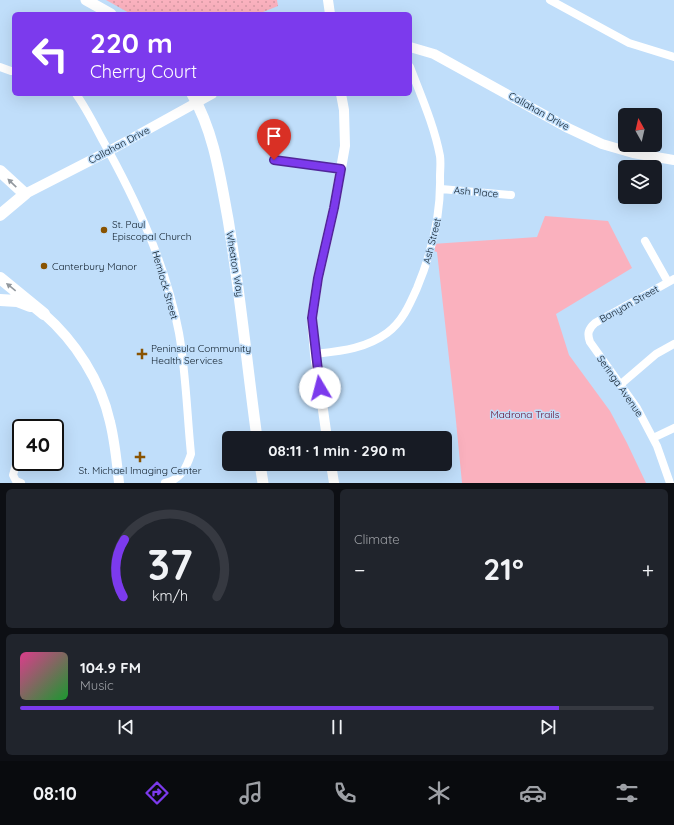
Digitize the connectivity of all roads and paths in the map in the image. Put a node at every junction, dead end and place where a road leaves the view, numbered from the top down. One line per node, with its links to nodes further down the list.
1 (86, 0): 4 (main road)
2 (328, 0): 5 (street)
3 (550, 0): 7 (street)
4 (107, 12)
5 (330, 12)
6 (412, 48): 17 (street, Callahan Drive)
7 (674, 56)
8 (0, 67): 9 (street)
9 (12, 71)
10 (412, 72): 20 (street, Ash Street)
11 (77, 96): 15 (street, Hemlock Street)
12 (205, 96): 14 (street, Callahan Drive)
13 (341, 96): 18 (street)
14 (195, 99): 15 (street, Callahan Drive); 35 (main road, Wheaton Way)
15 (109, 151): 21 (street, Callahan Drive); 43 (street, Hemlock Street)
16 (274, 160): 18 (street)
17 (674, 160)
18 (341, 169): 32 (street)
19 (0, 171): 21 (main road, one-way to 19)
20 (441, 189): 22 (street, Ash Place); 32 (street, Ash Street)
21 (25, 194): 23 (main road); 24 (main road)
22 (511, 195)
23 (0, 208)
24 (0, 215)
25 (645, 240): 27 (street)
26 (0, 278): 29 (main road, one-way to 26)
27 (671, 281): 30 (street, Banyan Street)
28 (0, 300): 29 (main road)
29 (44, 314): 42 (street)
30 (588, 334): 33 (street, Seringa Avenue)
31 (674, 344): 33 (street)
32 (315, 354): 36 (street)
33 (621, 384): 37 (street, Seringa Avenue)
34 (674, 428): 37 (street)
35 (256, 431)
36 (326, 431)
37 (653, 438): 46 (street, Seringa Avenue)
38 (13, 471): 41 (street)
39 (261, 471): 44 (main road)
40 (332, 471): 45 (street)
41 (21, 483)
42 (119, 483)
43 (165, 483)
44 (263, 483)
45 (334, 483)
46 (670, 483)

